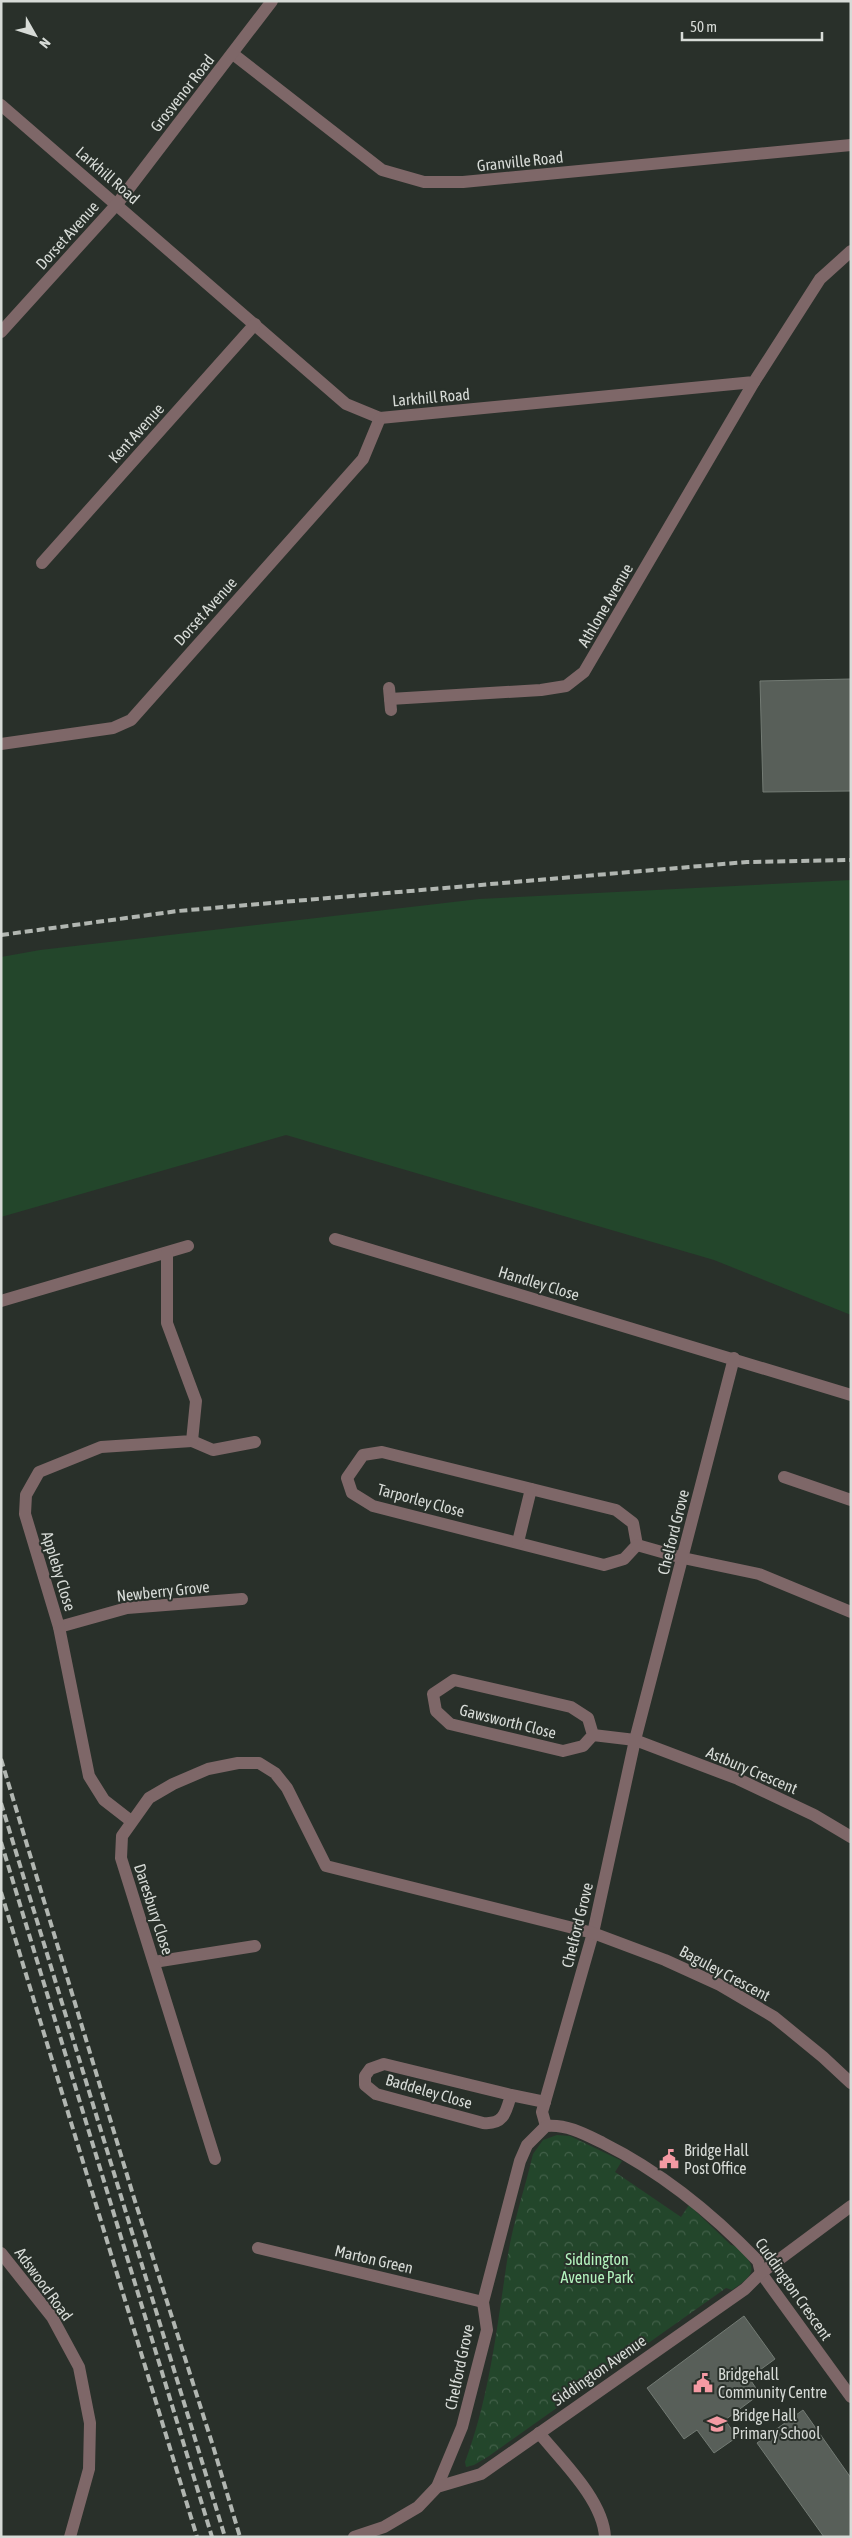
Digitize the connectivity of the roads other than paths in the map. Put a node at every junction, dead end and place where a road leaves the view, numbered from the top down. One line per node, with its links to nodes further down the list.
1 (272, 1): 2 (street, Grosvenor Road)
2 (233, 54): 4 (street, Granville Road); 5 (street, Grosvenor Road)
3 (1, 105): 5 (street, Larkhill Road)
4 (851, 145)
5 (117, 204): 7 (street, Larkhill Road); 8 (street, Dorset Avenue)
6 (851, 251): 9 (street)
7 (254, 324): 10 (street, Larkhill Road); 11 (street, Kent Avenue)
8 (1, 332)
9 (754, 382): 10 (street, Larkhill Road); 12 (street, Athlone Avenue)
10 (380, 418): 13 (street, Dorset Avenue)
11 (42, 563)
12 (390, 699)
13 (1, 744)
14 (335, 1239): 18 (street, Handley Close)
15 (188, 1246): 16 (street)
16 (167, 1253): 17 (street); 20 (street)
17 (1, 1301)
18 (734, 1358): 19 (street, Handley Close); 27 (street, Chelford Grove)
19 (851, 1395)
20 (192, 1441): 21 (street, Appleby Close); 30 (street, Appleby Close)
21 (254, 1442)
22 (784, 1477): 24 (street)
23 (531, 1489): 25 (street); 25 (street, Tarporley Close); 26 (street, Tarporley Close)
24 (851, 1500)
25 (518, 1542): 26 (street, Tarporley Close)
26 (637, 1545): 27 (street)
27 (682, 1558): 29 (street); 32 (street, Chelford Grove)
28 (242, 1599): 30 (street, Newberry Grove)
29 (851, 1612)
30 (59, 1627): 33 (street, Appleby Close)
31 (593, 1735): 31 (street, Gawsworth Close); 32 (street)
32 (636, 1740): 34 (street, Astbury Crescent); 35 (street, Chelford Grove)
33 (131, 1821): 35 (street, Daresbury Close); 37 (street, Daresbury Close)
34 (851, 1837)
35 (593, 1934): 38 (street, Baguley Crescent); 40 (street, Chelford Grove)
36 (255, 1946): 37 (street)
37 (154, 1962): 42 (street, Daresbury Close)
38 (851, 2084)
39 (511, 2095): 39 (street, Baddeley Close); 40 (street, Baddeley Close)
40 (545, 2102): 41 (street, Chelford Grove)
41 (546, 2126): 46 (street, Cuddington Crescent); 47 (street, Chelford Grove)
42 (215, 2159)
43 (851, 2206): 46 (street, Siddington Avenue)
44 (258, 2248): 47 (street, Marton Green)
45 (1, 2253): 52 (street, Adswood Road)
46 (761, 2274): 48 (street, Cuddington Crescent); 49 (street, Siddington Avenue)
47 (483, 2302): 50 (street, Chelford Grove)
48 (851, 2396)
49 (539, 2433): 50 (street, Siddington Avenue); 54 (street)
50 (437, 2487): 51 (street)
51 (386, 2532): 53 (street)
52 (70, 2537)
53 (354, 2537)
54 (605, 2537)

